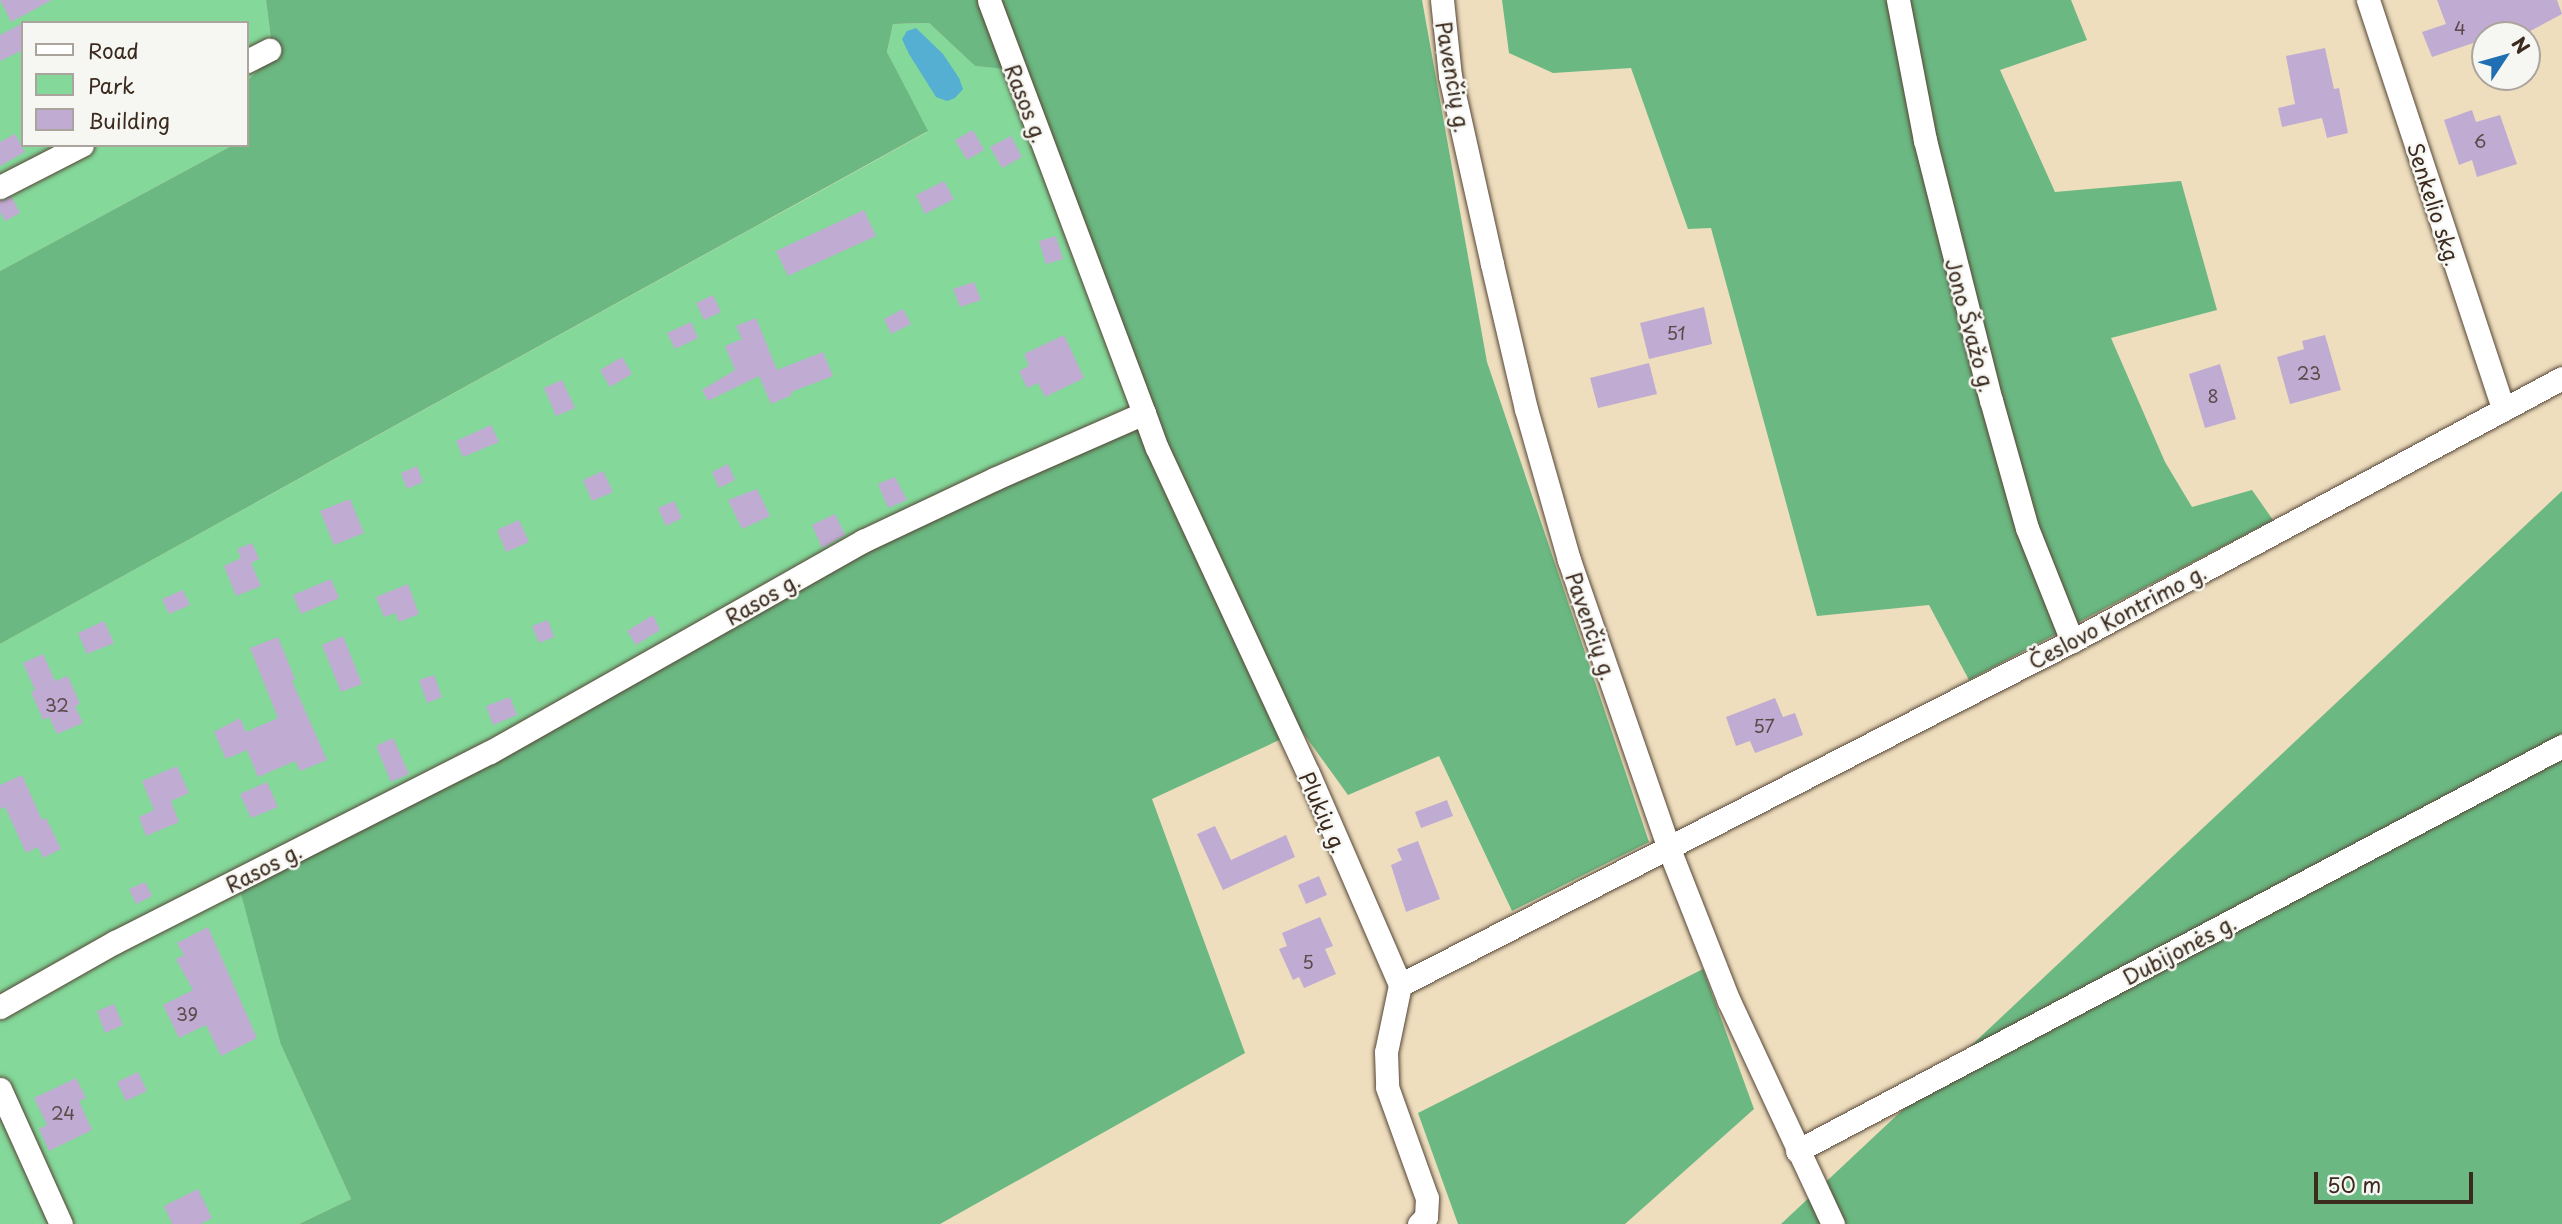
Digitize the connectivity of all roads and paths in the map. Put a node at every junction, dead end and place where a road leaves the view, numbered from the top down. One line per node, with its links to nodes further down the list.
1 (989, 0): 11 (street, Rasos g.)
2 (1442, 0): 14 (street, Pavenčių g.)
3 (1898, 0): 12 (street, Jono Švažo g.)
4 (2368, 0): 10 (street, Senkelio skg.)
5 (269, 50): 6 (street)
6 (248, 60)
7 (78, 147): 8 (street)
8 (0, 187)
9 (2562, 377): 10 (street, Česlovo Kontrimo g.)
10 (2503, 409): 12 (street, Česlovo Kontrimo g.)
11 (1144, 413): 15 (street, Plukių g.); 16 (street, Rasos g.)
12 (2072, 641): 14 (street, Česlovo Kontrimo g.)
13 (2562, 746): 18 (street, Dubijonės g.)
14 (1669, 849): 15 (street, Česlovo Kontrimo g.); 18 (street, Pavenčių g.)
15 (1399, 985): 20 (street)
16 (0, 1007)
17 (0, 1089): 19 (street)
18 (1797, 1151): 21 (street, Pavenčių g.)
19 (61, 1224)
20 (1419, 1224)
21 (1833, 1224)

